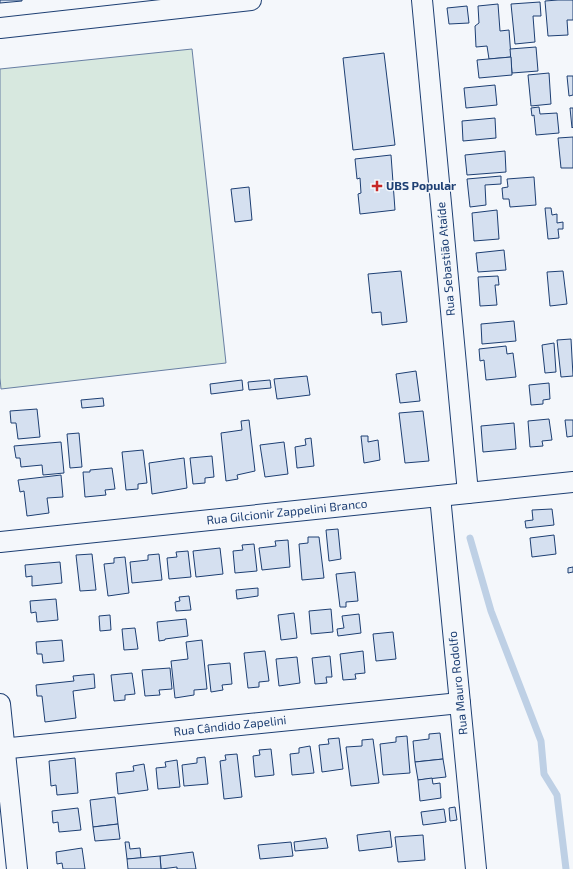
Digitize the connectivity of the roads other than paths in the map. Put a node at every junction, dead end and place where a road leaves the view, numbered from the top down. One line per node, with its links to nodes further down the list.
1 (251, 0): 3 (street)
2 (422, 0): 5 (street, Rua Sebastião Ataíde)
3 (0, 28)
4 (573, 482): 5 (street, Rua Gilcionir Zappelini Branco)
5 (468, 493): 6 (street, Rua Gilcionir Zappelini Branco)
6 (440, 496): 7 (street, Rua Gilcionir Zappelini Branco); 8 (street, Rua Mauro Rodolfo)
7 (0, 542)
8 (460, 703): 10 (street, Rua Cândido Zapelini); 12 (street, Rua Mauro Rodolfo)
9 (0, 704): 10 (street)
10 (2, 748): 11 (street)
11 (17, 869)
12 (476, 869)

